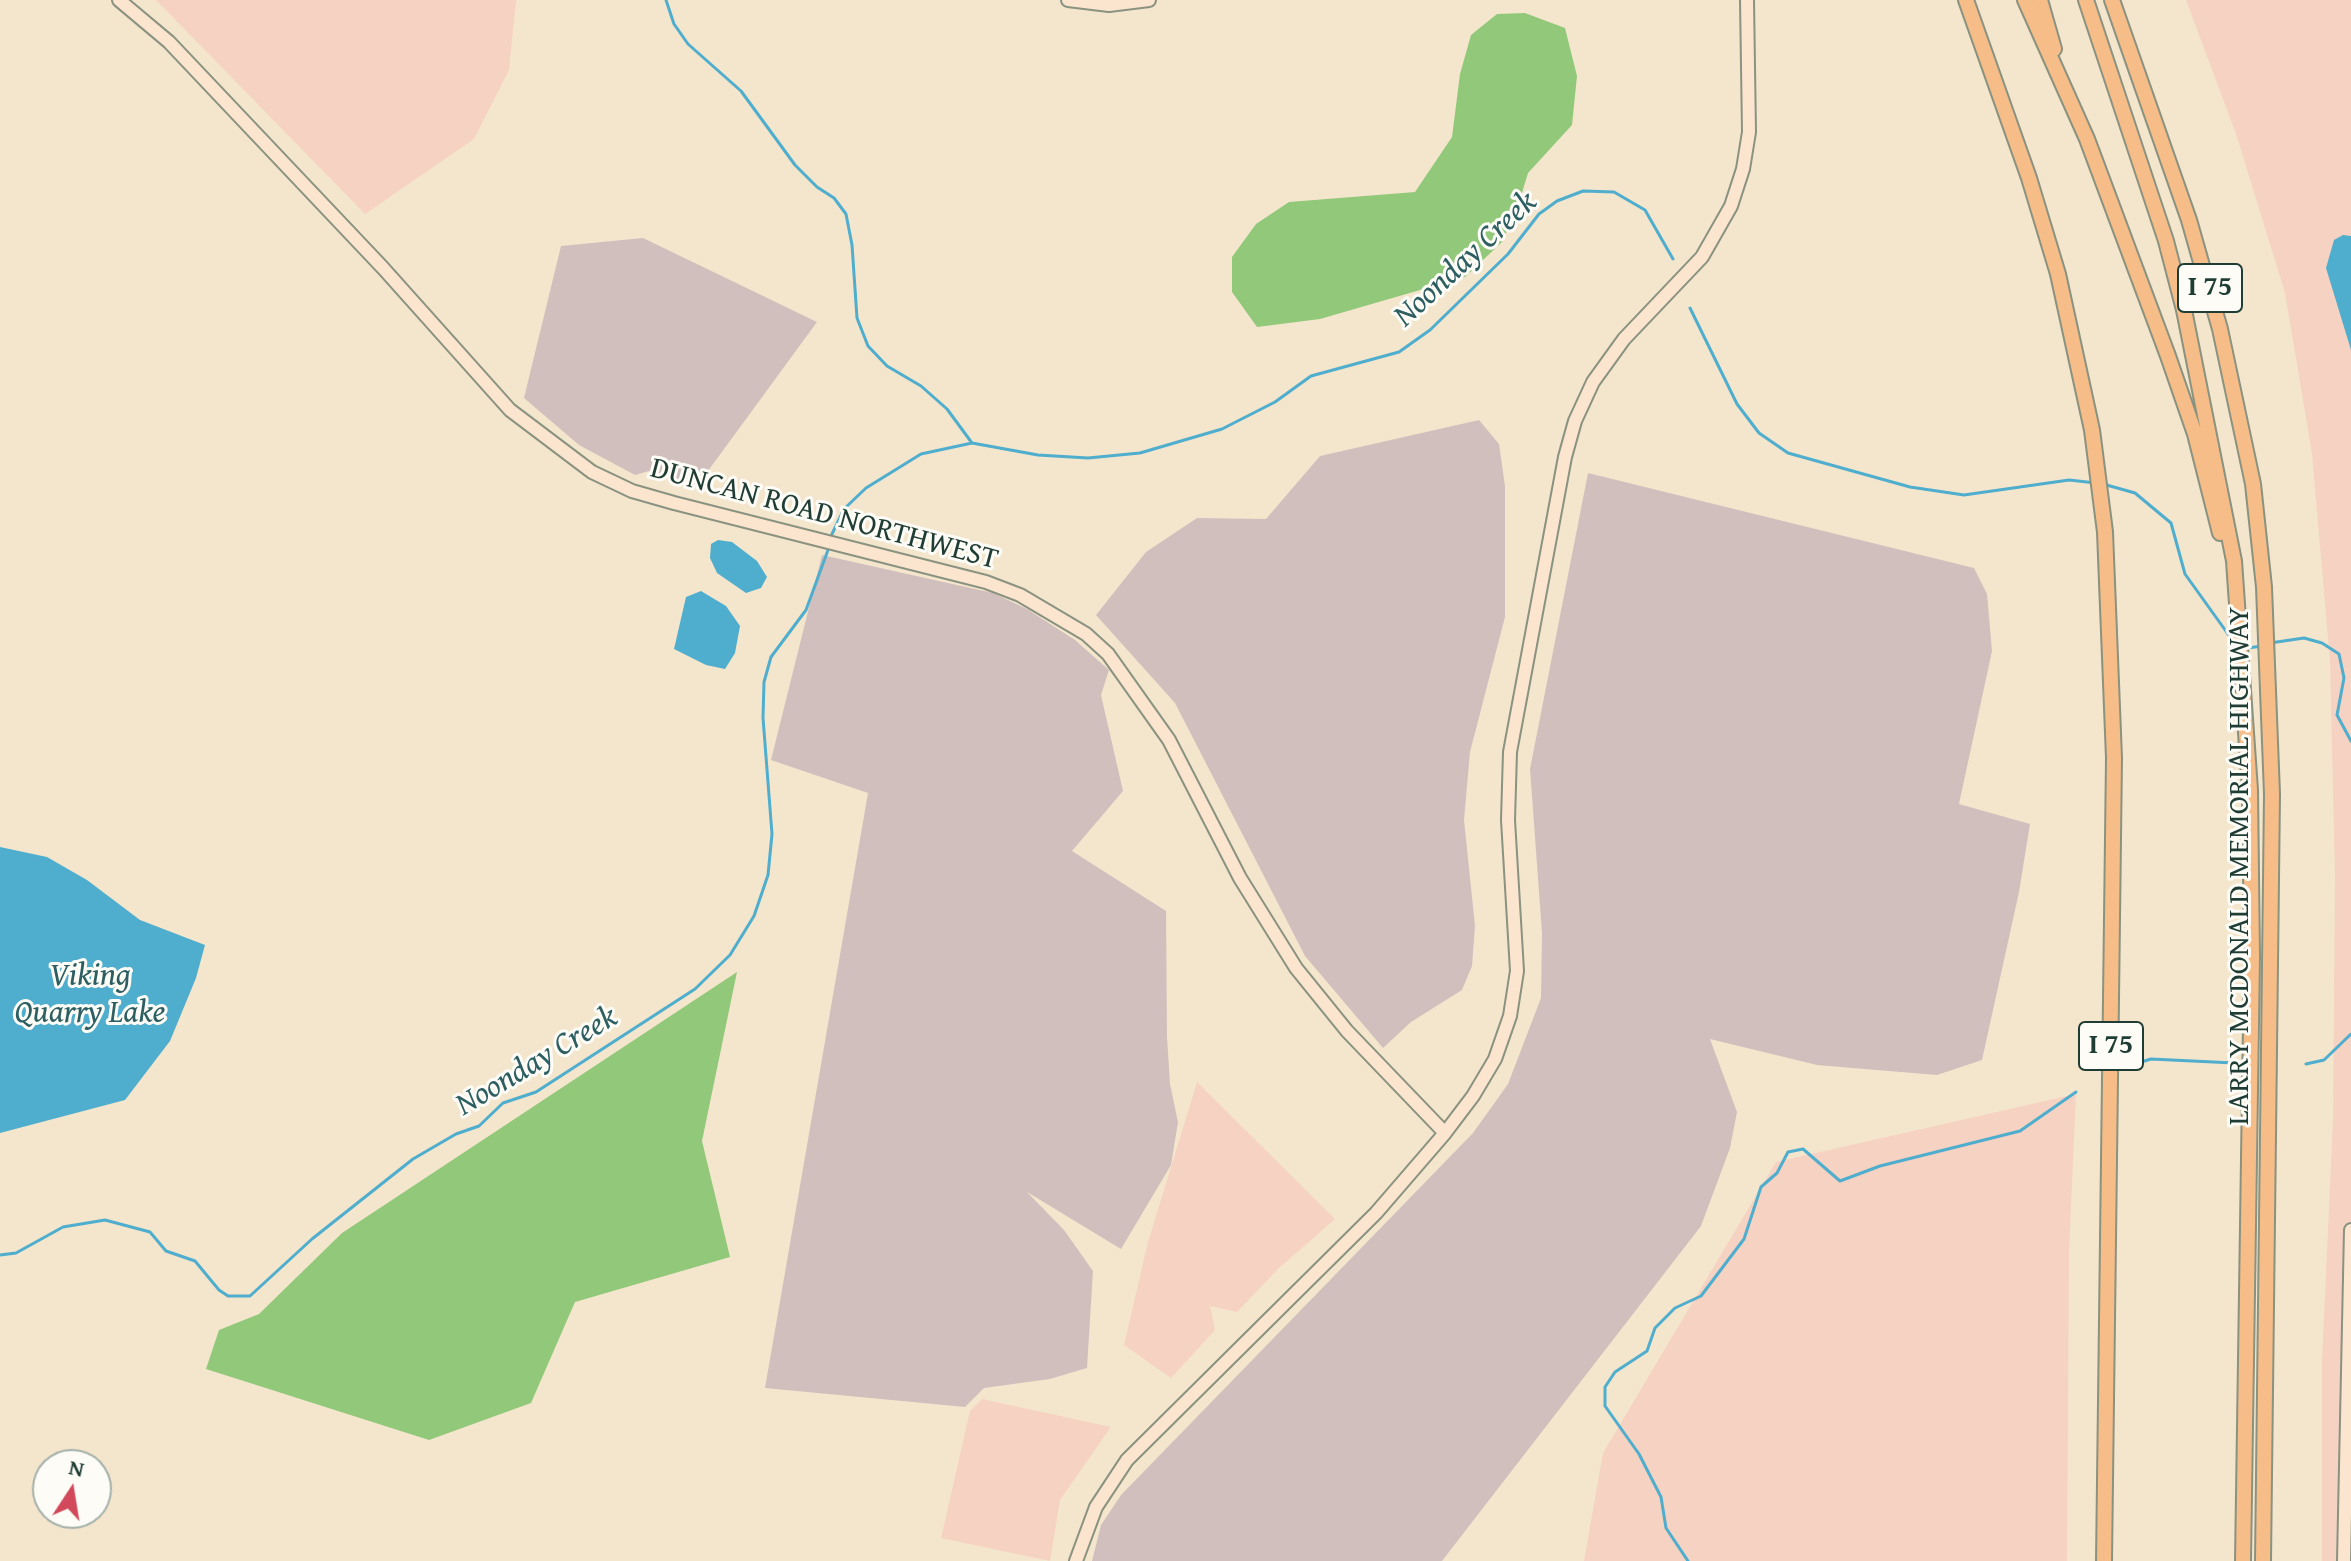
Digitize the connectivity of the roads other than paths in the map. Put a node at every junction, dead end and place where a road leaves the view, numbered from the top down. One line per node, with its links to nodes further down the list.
1 (119, 0): 12 (main road, DUNCAN ROAD NORTHWEST)
2 (1068, 0): 3 (main road)
3 (1149, 0)
4 (1747, 0): 12 (main road)
5 (1966, 0): 16 (highway, I 75)
6 (2025, 0): 10 (highway)
7 (2040, 0): 10 (highway)
8 (2086, 0): 11 (highway)
9 (2112, 0): 14 (highway, LARRY MCDONALD MEMORIAL HIGHWAY / I 75)
10 (2060, 73): 11 (highway)
11 (2230, 559): 17 (highway)
12 (1445, 1133): 15 (main road)
13 (2351, 1230): 20 (main road)
14 (2264, 1542): 18 (highway, LARRY MCDONALD MEMORIAL HIGHWAY / I 75); 19 (highway)
15 (1076, 1561)
16 (2104, 1561)
17 (2243, 1561)
18 (2263, 1561)
19 (2270, 1561)
20 (2344, 1561)

